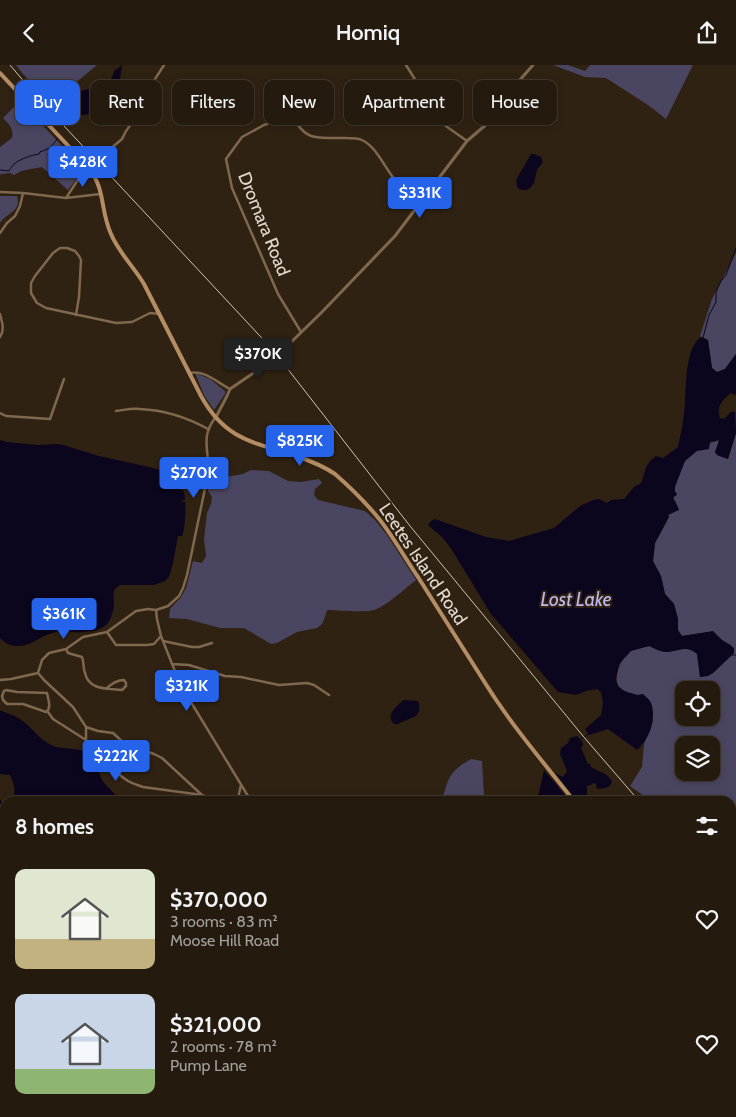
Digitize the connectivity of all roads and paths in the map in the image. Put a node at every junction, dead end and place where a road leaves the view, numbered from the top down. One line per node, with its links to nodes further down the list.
1 (164, 65): 6 (street)
2 (406, 65): 5 (street)
3 (533, 65): 5 (street)
4 (0, 73): 6 (main road, Leetes Island Road)
5 (467, 141): 11 (street)
6 (88, 167): 9 (main road, Leetes Island Road); 10 (street)
7 (0, 192): 8 (street)
8 (24, 193): 10 (street); 12 (street)
9 (101, 193): 10 (street); 13 (main road, Leetes Island Road)
10 (66, 198)
11 (420, 202): 18 (street); 18 (street, Dromara Road)
12 (0, 233)
13 (155, 305): 14 (street); 15 (main road, Leetes Island Road)
14 (150, 313): 15 (street); 17 (street)
15 (160, 314): 20 (main road, Leetes Island Road)
16 (0, 315): 19 (street)
17 (76, 315): 17 (street)
18 (302, 332): 22 (street)
19 (0, 337)
20 (189, 373): 22 (street); 25 (main road, Leetes Island Road)
21 (64, 379): 24 (street)
22 (230, 389): 25 (street)
23 (116, 411): 26 (street)
24 (0, 413)
25 (215, 418): 26 (street); 47 (main road, Leetes Island Road)
26 (208, 429): 27 (street)
27 (156, 610): 28 (street); 29 (street)
28 (107, 632): 29 (street); 32 (street)
29 (161, 636): 30 (street)
30 (163, 641): 31 (street); 33 (street)
31 (212, 643)
32 (66, 649): 34 (street); 37 (street)
33 (172, 664): 39 (street); 43 (street)
34 (38, 673): 35 (street); 36 (street)
35 (0, 680)
36 (50, 685): 38 (street); 41 (street)
37 (106, 689): 37 (street)
38 (47, 693): 40 (street); 40 (street)
39 (329, 695)
40 (48, 711): 42 (street)
41 (86, 727): 42 (street); 44 (street)
42 (86, 740): 44 (street)
43 (241, 785): 45 (street); 46 (street)
44 (202, 795)
45 (238, 796)
46 (248, 796)
47 (570, 796)

